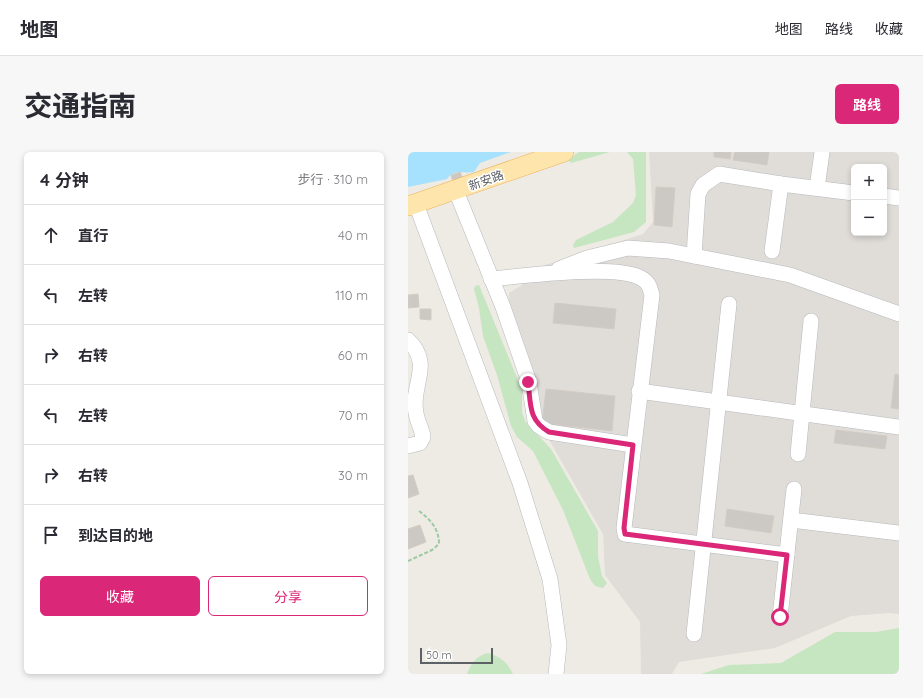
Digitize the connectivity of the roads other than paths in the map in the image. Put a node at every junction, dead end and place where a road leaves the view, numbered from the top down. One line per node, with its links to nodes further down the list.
1 (564, 152): 5 (main road, 新安路)
2 (822, 152): 4 (street)
3 (781, 184): 4 (street); 10 (street); 11 (street)
4 (817, 188): 6 (street)
5 (456, 191): 9 (main road, 新安路); 13 (street)
6 (851, 193)
7 (887, 196): 8 (street)
8 (899, 198)
9 (412, 205): 32 (street)
10 (772, 251)
11 (694, 256): 12 (street); 15 (street)
12 (547, 274): 13 (street); 18 (street)
13 (491, 279): 22 (street)
14 (729, 304): 19 (street)
15 (899, 314)
16 (811, 321): 20 (street)
17 (408, 340): 23 (street)
18 (639, 391): 19 (street); 22 (street)
19 (719, 402): 20 (street); 28 (street)
20 (802, 414): 21 (street); 24 (street)
21 (899, 427)
22 (633, 445): 28 (street)
23 (408, 446)
24 (798, 454)
25 (794, 489): 26 (street)
26 (791, 520): 27 (street); 29 (street)
27 (899, 533)
28 (703, 544): 29 (street); 31 (street)
29 (787, 555): 30 (street)
30 (780, 617)
31 (694, 634)
32 (556, 674)

